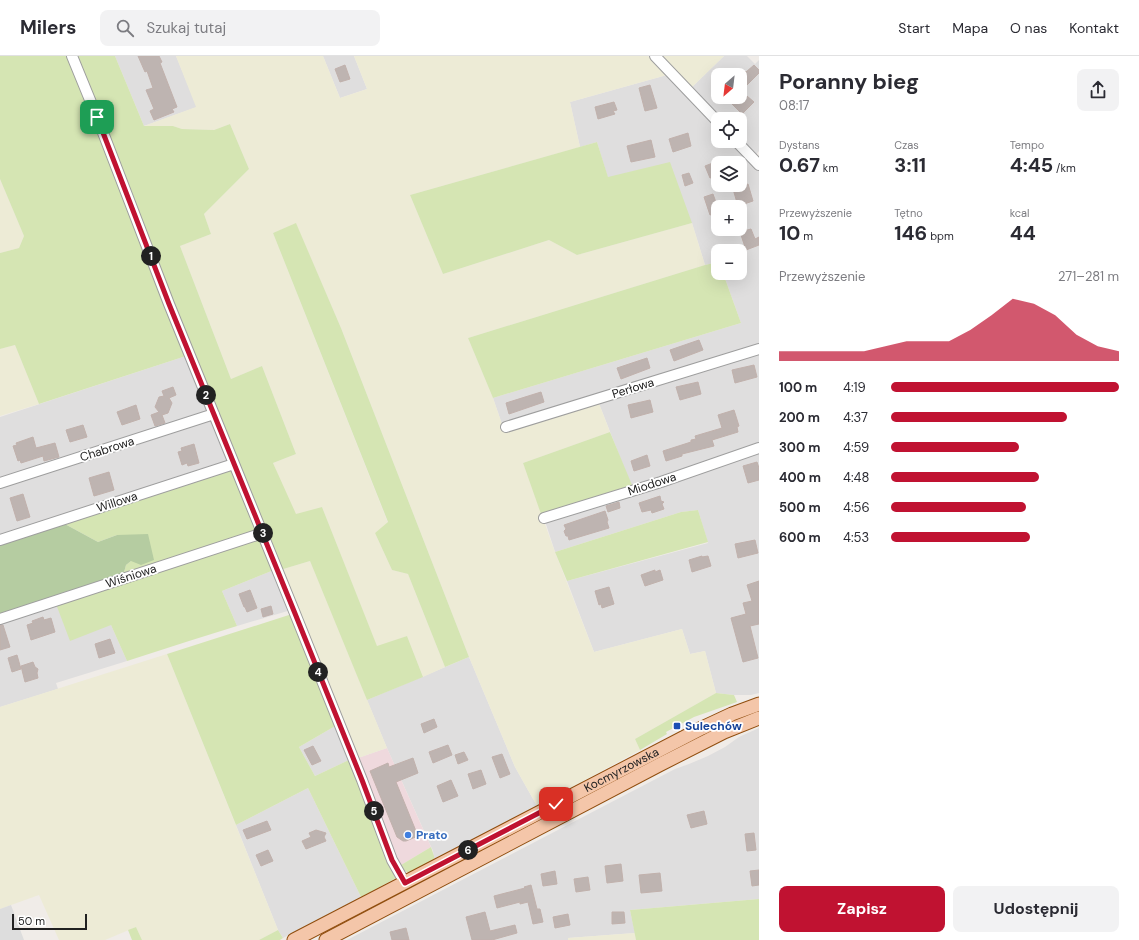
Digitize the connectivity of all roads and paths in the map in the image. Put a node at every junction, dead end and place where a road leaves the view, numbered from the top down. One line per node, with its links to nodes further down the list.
1 (72, 56): 7 (street)
2 (655, 56): 3 (street)
3 (711, 115)
4 (743, 148): 5 (street)
5 (759, 165)
6 (759, 349): 8 (street, Perłowa)
7 (214, 414): 10 (street); 11 (street, Chabrowa)
8 (506, 427)
9 (759, 448): 12 (street, Miodowa)
10 (234, 464): 13 (street); 14 (street, Willowa)
11 (0, 484)
12 (544, 518)
13 (262, 533): 15 (street, Wiśniowa); 18 (street)
14 (0, 540)
15 (0, 619)
16 (759, 704): 18 (main road, Kocmyrzowska)
17 (759, 718): 20 (main road, Kocmyrzowska)
18 (405, 883): 19 (main road, Kocmyrzowska)
19 (294, 940)
20 (326, 940)

